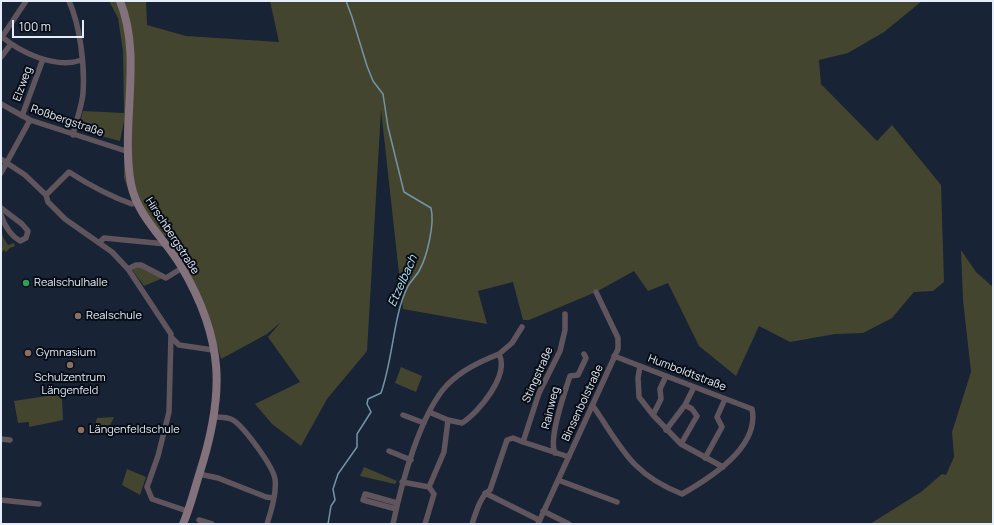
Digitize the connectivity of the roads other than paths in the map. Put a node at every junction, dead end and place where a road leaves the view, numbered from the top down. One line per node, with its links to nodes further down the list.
1 (26, 1): 4 (street)
2 (69, 1): 8 (street)
3 (120, 1): 13 (street, Hirschbergstraße)
4 (2, 37): 5 (street)
5 (11, 44): 6 (street); 7 (street)
6 (1, 57)
7 (43, 59): 8 (street); 10 (street, Elzweg)
8 (82, 60): 12 (street)
9 (1, 104): 10 (street, Roßbergstraße)
10 (22, 116): 11 (street, Roßbergstraße)
11 (30, 120): 12 (street, Roßbergstraße); 15 (street)
12 (73, 135): 13 (street, Roßbergstraße)
13 (129, 152): 18 (street, Hirschbergstraße)
14 (1, 159): 15 (street)
15 (7, 163): 16 (street); 17 (street)
16 (1, 172)
17 (46, 195): 18 (street); 21 (street)
18 (137, 202): 22 (street, Hirschbergstraße)
19 (1, 208): 20 (street)
20 (1, 215)
21 (100, 242): 22 (street); 24 (street)
22 (166, 244): 23 (street, Hirschbergstraße)
23 (182, 268): 24 (street); 29 (street, Hirschbergstraße)
24 (128, 269): 28 (street)
25 (596, 292): 32 (street, Binsenbolstraße)
26 (565, 314): 48 (street, Stingstraße)
27 (522, 327): 30 (street)
28 (171, 337): 29 (street); 67 (street)
29 (214, 350): 42 (street, Hirschbergstraße)
30 (499, 354): 39 (street); 43 (street)
31 (584, 354): 51 (street, Rainweg)
32 (614, 356): 33 (street, Humboldtstraße); 38 (street, Binsenbolstraße)
33 (640, 366): 34 (street, Humboldtstraße); 41 (street)
34 (666, 376): 35 (street, Humboldtstraße); 41 (street)
35 (694, 387): 36 (street, Humboldtstraße); 37 (street)
36 (724, 399): 53 (street); 55 (street, Humboldtstraße)
37 (685, 405): 45 (street); 49 (street)
38 (593, 406): 52 (street, Binsenbolstraße); 55 (street)
39 (429, 412): 43 (street); 44 (street)
40 (403, 414): 44 (street)
41 (653, 415): 45 (street)
42 (215, 417): 56 (street, Hirschbergstraße); 61 (street)
43 (448, 420): 59 (street)
44 (424, 423): 54 (street)
45 (666, 430): 49 (street)
46 (1, 438): 47 (street)
47 (10, 440)
48 (523, 442): 51 (street); 60 (street)
49 (682, 444): 53 (street)
50 (388, 451): 54 (street)
51 (555, 452): 52 (street)
52 (569, 458): 57 (street, Binsenbolstraße)
53 (705, 458): 55 (street)
54 (411, 460): 58 (street)
55 (723, 467)
56 (199, 474): 61 (street); 67 (street, Hirschbergstraße)
57 (558, 480): 63 (street); 68 (street, Binsenbolstraße)
58 (402, 482): 59 (street); 64 (street)
59 (429, 487): 75 (street)
60 (485, 492): 70 (street, Binsenbolstraße); 76 (street)
61 (273, 498): 73 (street)
62 (1, 500): 65 (street)
63 (617, 502)
64 (397, 503): 66 (street); 66 (street)
65 (39, 504)
66 (396, 509): 74 (street)
67 (188, 511): 71 (street, Hirschbergstraße)
68 (543, 511): 70 (street, Binsenbolstraße); 77 (street)
69 (199, 520): 72 (street)
70 (538, 522)
71 (183, 524)
72 (212, 524)
73 (267, 524)
74 (393, 524)
75 (425, 524)
76 (472, 524)
77 (569, 524)

